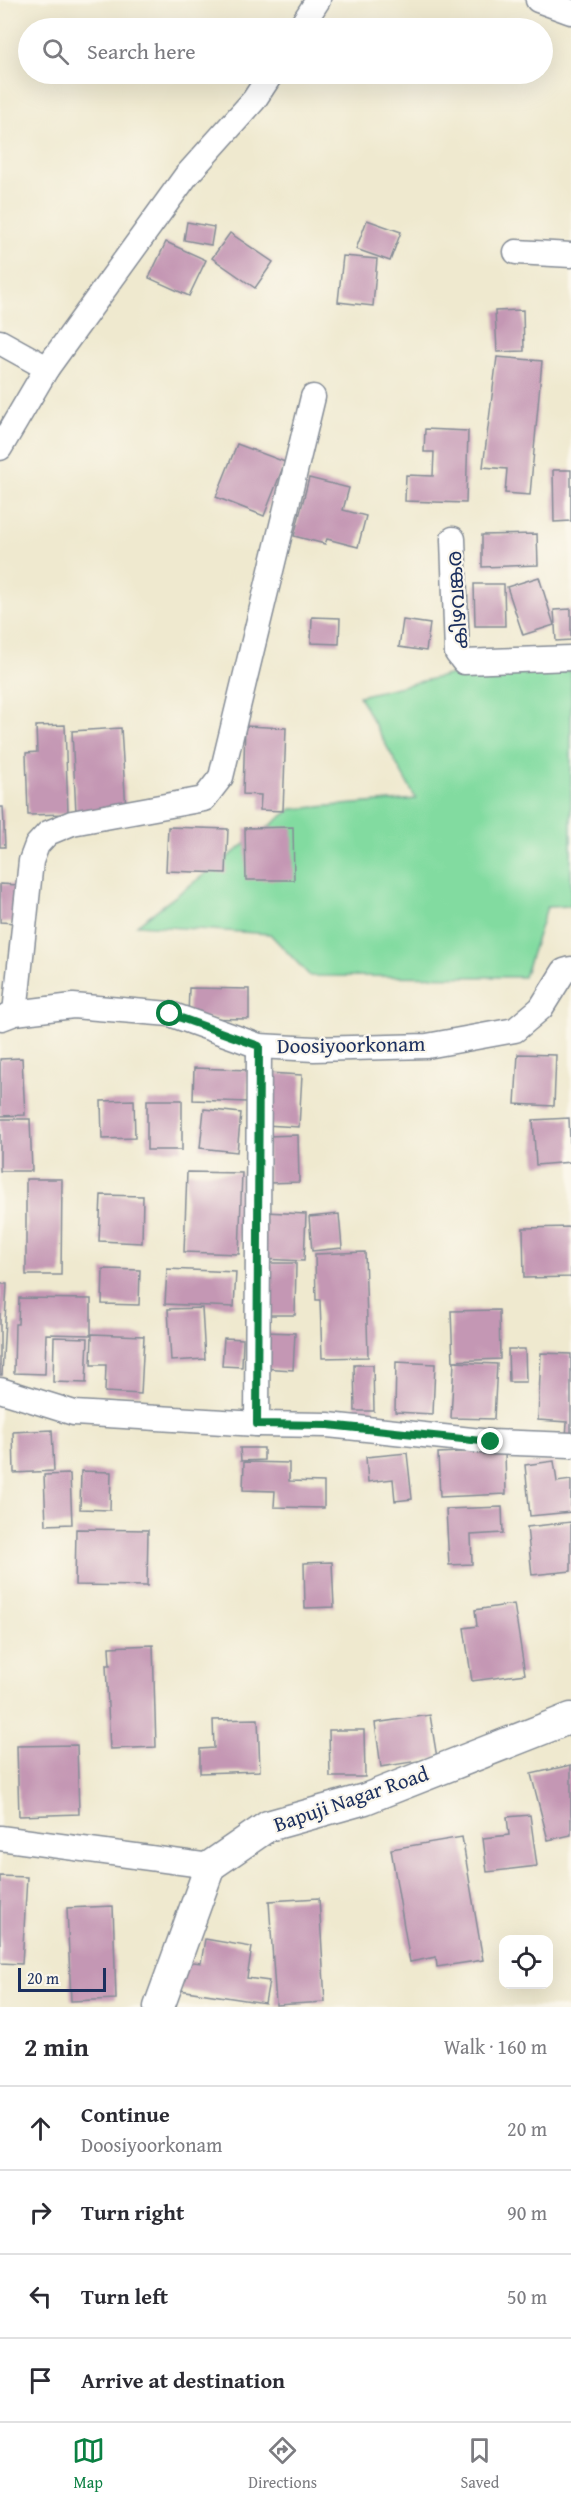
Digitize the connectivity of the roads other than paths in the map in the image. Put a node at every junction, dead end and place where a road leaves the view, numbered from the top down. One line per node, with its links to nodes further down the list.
1 (318, 0): 4 (street)
2 (538, 0): 3 (street)
3 (571, 12)
4 (306, 18)
5 (264, 84): 9 (street)
6 (516, 252): 7 (street)
7 (571, 255)
8 (0, 342): 9 (street)
9 (47, 368): 11 (street)
10 (313, 397): 15 (street)
11 (0, 448)
12 (453, 539): 13 (street, കിഴവങ്കര)
13 (571, 658)
14 (571, 969): 16 (street, Doosiyoorkonam)
15 (7, 1016): 16 (street, Doosiyoorkonam)
16 (259, 1046): 18 (street)
17 (0, 1390): 18 (street)
18 (257, 1424): 19 (street)
19 (571, 1444)
20 (571, 1718): 22 (street, Bapuji Nagar Road)
21 (0, 1838): 22 (street)
22 (210, 1866): 23 (street)
23 (159, 2007)

